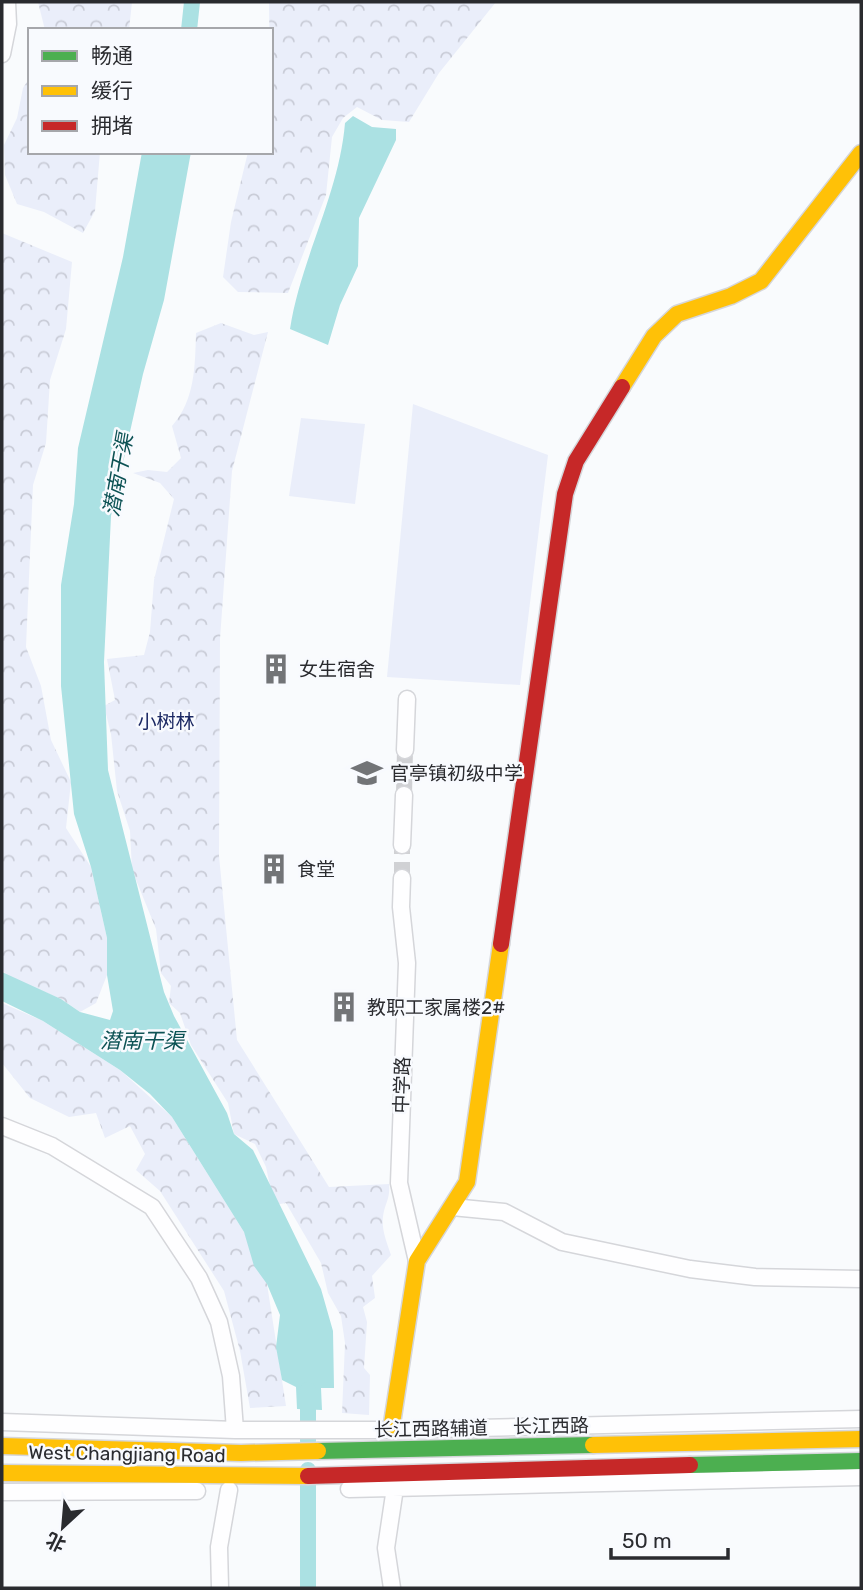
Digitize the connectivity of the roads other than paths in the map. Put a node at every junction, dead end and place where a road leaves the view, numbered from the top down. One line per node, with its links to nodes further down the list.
1 (7, 2): 2 (street)
2 (2, 54)
3 (861, 153): 10 (main road)
4 (407, 699): 5 (street)
5 (405, 750)
6 (404, 794): 7 (street)
7 (402, 845)
8 (402, 878): 11 (street, 中学路)
9 (2, 1126): 15 (street)
10 (452, 1207): 11 (main road); 12 (street)
11 (417, 1261): 16 (main road)
12 (861, 1279)
13 (861, 1419): 16 (street, 长江西路辅道)
14 (2, 1422): 15 (street, 长江西路辅道)
15 (243, 1430): 16 (street, 长江西路辅道)
16 (391, 1430)
17 (861, 1439): 19 (main road, 长江西路)
18 (2, 1446): 19 (main road, West Changjiang Road)
19 (241, 1453)
20 (861, 1461): 23 (main road)
21 (2, 1473): 23 (main road, West Changjiang Road)
22 (861, 1477): 24 (street)
23 (251, 1484): 24 (street); 25 (street)
24 (395, 1488): 28 (street)
25 (229, 1490): 26 (street); 27 (street)
26 (2, 1492)
27 (220, 1588)
28 (392, 1588)

